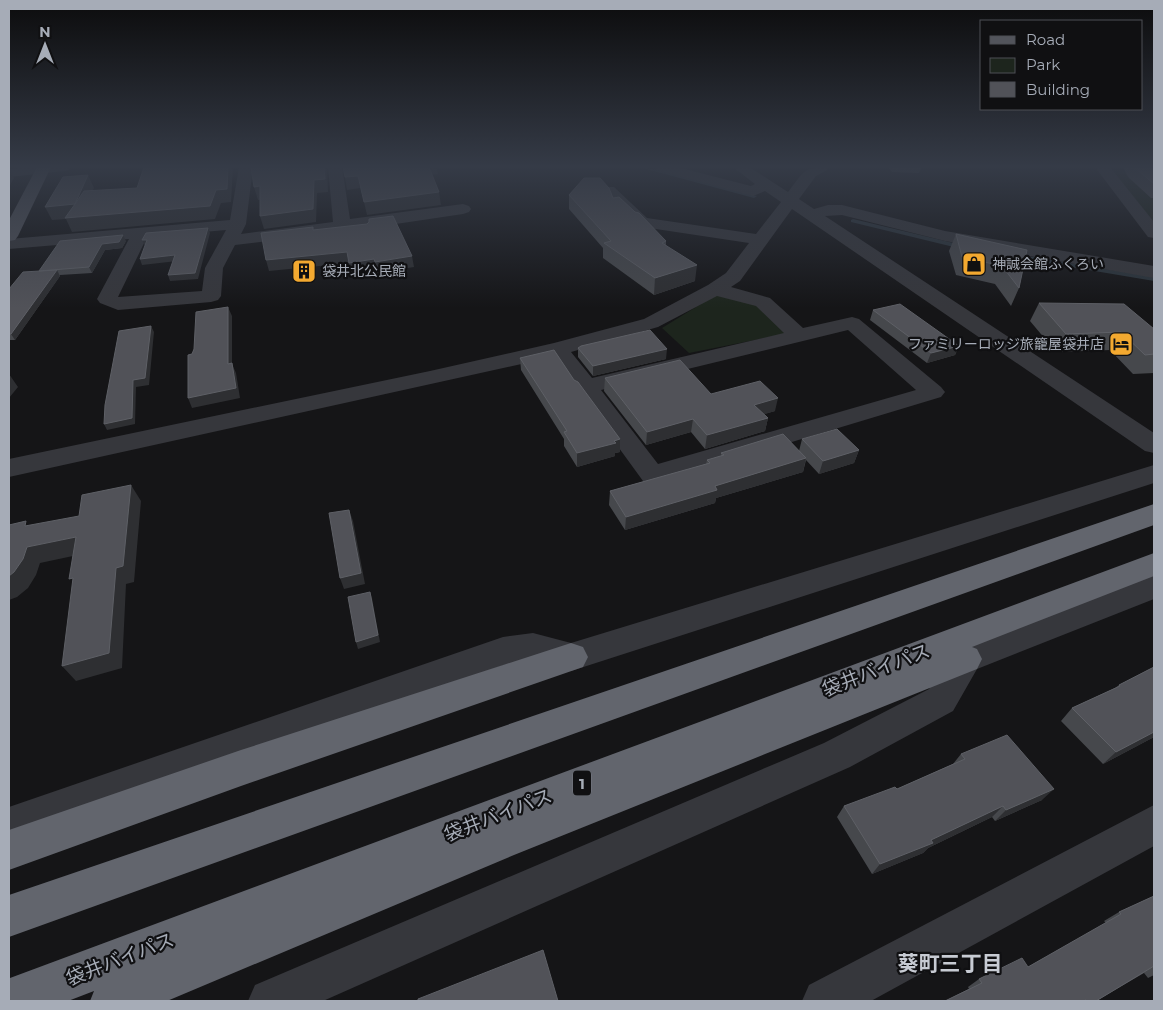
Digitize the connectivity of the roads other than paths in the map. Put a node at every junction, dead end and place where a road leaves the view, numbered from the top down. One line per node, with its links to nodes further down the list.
1 (20, 214): 14 (main road)
2 (239, 214): 10 (street)
3 (340, 214): 11 (street)
4 (428, 214): 11 (street)
5 (634, 214): 15 (street)
6 (780, 214): 15 (street)
7 (858, 214): 18 (street)
8 (1139, 214): 13 (street)
9 (813, 215): 23 (street)
10 (238, 224): 12 (street); 16 (street)
11 (342, 227): 16 (street)
12 (141, 232): 16 (street); 17 (street)
13 (1154, 233)
14 (9, 236)
15 (761, 240): 19 (street)
16 (228, 241)
17 (9, 244)
18 (1154, 272)
19 (715, 289): 20 (street); 21 (street)
20 (799, 336): 22 (street); 22 (street)
21 (558, 349): 22 (street); 24 (street)
22 (584, 387)
23 (1154, 445)
24 (9, 468)
25 (1154, 474): 29 (street)
26 (1154, 514): 34 (highway)
27 (1154, 564): 35 (highway, 袋井バイパス / 1)
28 (1154, 586): 30 (street)
29 (571, 657): 32 (street); 33 (highway)
30 (965, 659): 36 (highway); 37 (street)
31 (1154, 825): 38 (street)
32 (9, 827)
33 (9, 850)
34 (9, 916)
35 (10, 1001)
36 (113, 1001)
37 (271, 1001)
38 (825, 1001)

